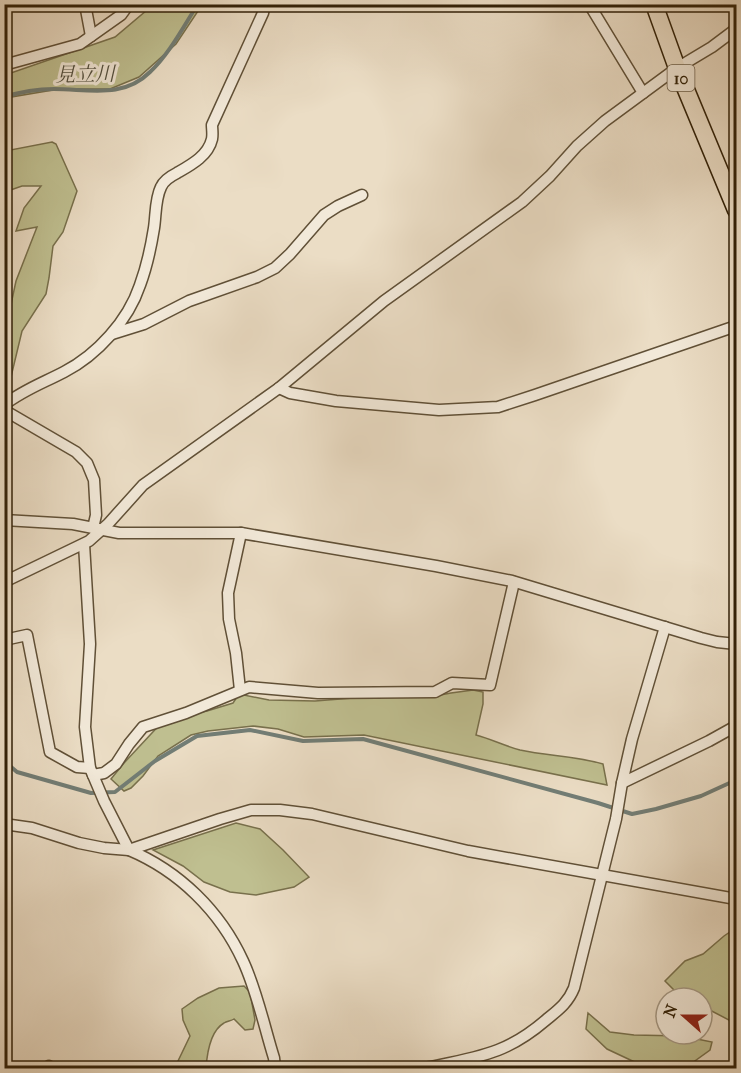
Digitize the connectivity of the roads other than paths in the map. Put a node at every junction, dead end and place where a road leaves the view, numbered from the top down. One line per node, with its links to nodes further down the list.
1 (85, 4): 7 (street)
2 (129, 4): 7 (street)
3 (266, 4): 14 (street)
4 (589, 4): 10 (street)
5 (654, 4): 9 (main road, 10)
6 (736, 29): 9 (street)
7 (91, 36): 8 (street)
8 (4, 65)
9 (677, 68): 10 (street); 12 (main road, 10)
10 (643, 93): 15 (street)
11 (362, 195): 14 (street)
12 (736, 210)
13 (736, 326): 15 (street)
14 (112, 334): 16 (street)
15 (279, 388): 18 (street)
16 (4, 408): 18 (street)
17 (4, 520): 18 (street)
18 (97, 529): 19 (street); 20 (street)
19 (241, 533): 22 (street); 26 (street)
20 (84, 544): 21 (street); 28 (street)
21 (4, 582)
22 (514, 582): 23 (street); 26 (street)
23 (665, 627): 25 (street); 29 (street)
24 (4, 640): 28 (street)
25 (736, 644)
26 (240, 690): 28 (street)
27 (736, 726): 29 (street)
28 (92, 771): 31 (street)
29 (622, 783): 32 (street)
30 (4, 824): 31 (street)
31 (129, 850): 32 (street); 34 (street)
32 (602, 875): 33 (street); 35 (street)
33 (736, 899)
34 (275, 1068)
35 (425, 1068)

